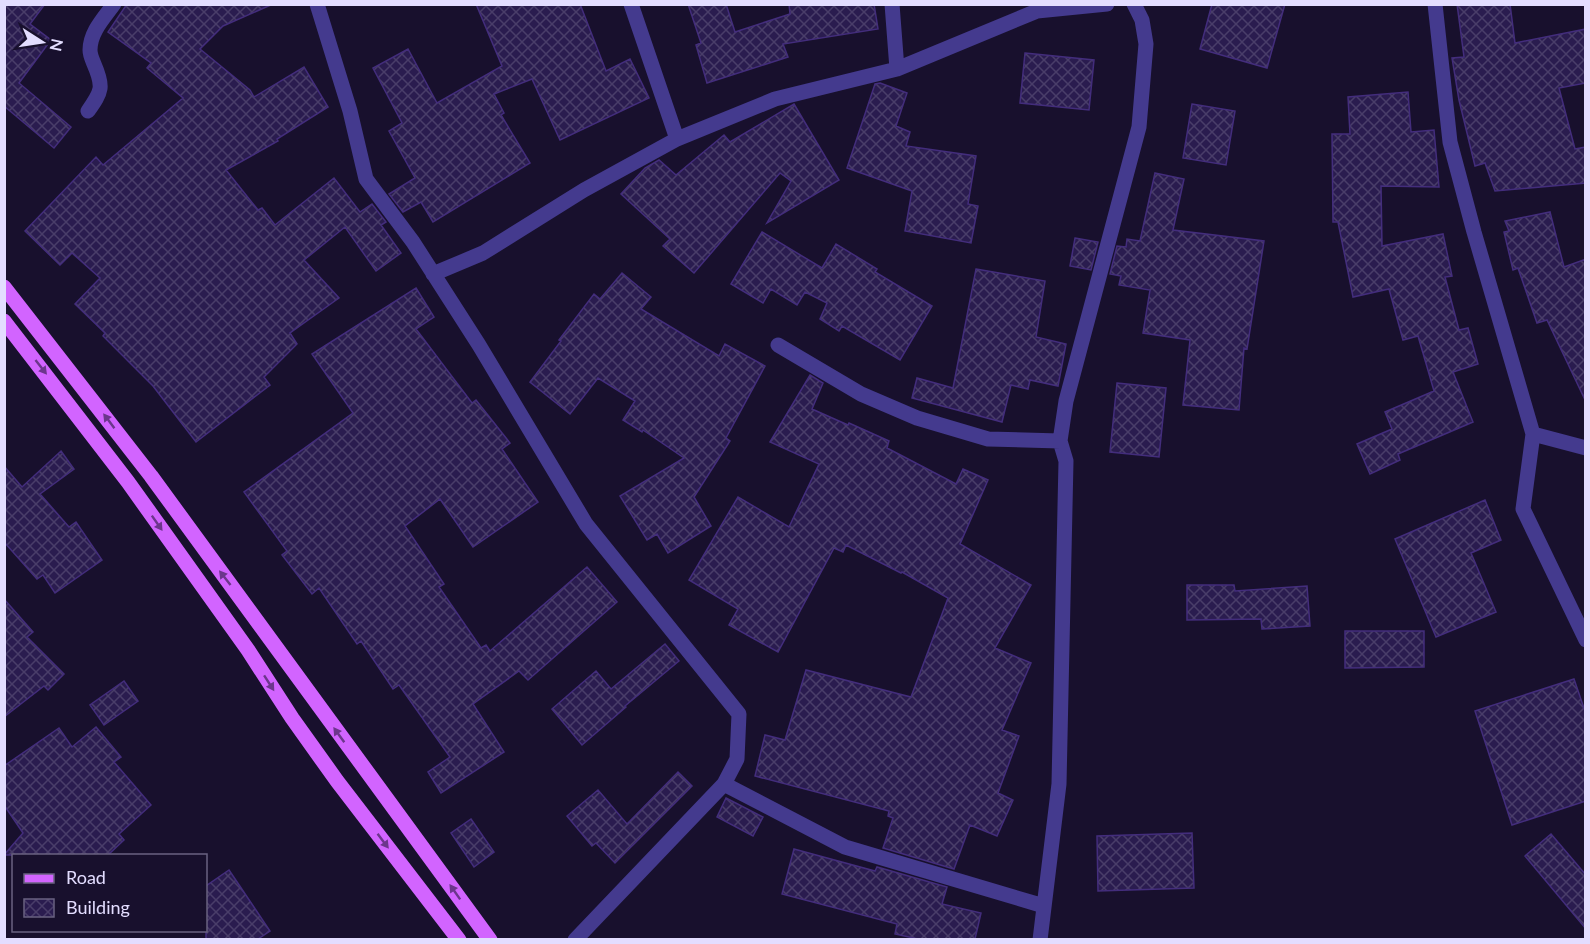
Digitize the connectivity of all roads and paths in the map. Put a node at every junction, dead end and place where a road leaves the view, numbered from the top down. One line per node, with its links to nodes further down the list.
1 (114, 4): 9 (street)
2 (317, 4): 11 (street)
3 (631, 4): 10 (street)
4 (892, 4): 8 (street)
5 (1107, 4): 8 (street)
6 (1134, 4): 16 (street)
7 (1435, 4): 15 (street)
8 (897, 69): 10 (street)
9 (88, 111)
10 (677, 139): 11 (street)
11 (433, 274): 19 (street)
12 (4, 287): 22 (main road, one-way to 12)
13 (4, 321): 21 (main road, one-way to 21)
14 (778, 345): 16 (street)
15 (1533, 434): 17 (street); 18 (street)
16 (1060, 441): 20 (street)
17 (1586, 448)
18 (1586, 640)
19 (724, 784): 20 (street); 23 (street)
20 (1044, 906): 24 (street)
21 (459, 939)
22 (490, 939)
23 (575, 939)
24 (1040, 939)

